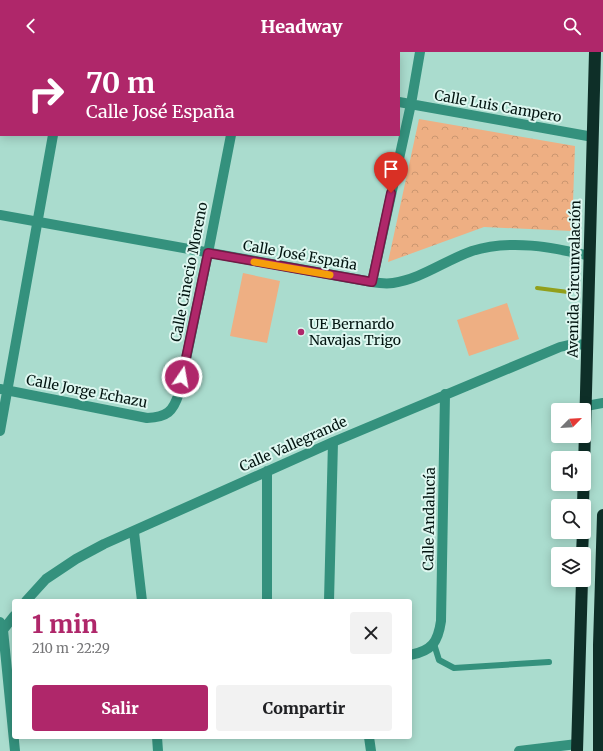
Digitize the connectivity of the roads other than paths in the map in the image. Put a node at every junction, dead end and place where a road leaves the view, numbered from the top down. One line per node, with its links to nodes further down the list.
1 (420, 52): 4 (street)
2 (595, 52): 7 (highway, Avenida Circunvalación)
3 (400, 102): 4 (street, Calle Luis Campero)
4 (411, 104): 7 (street, Calle Luis Campero); 12 (street)
5 (53, 136): 9 (street)
6 (231, 136): 10 (street, Calle Cinecio Moreno)
7 (592, 137): 11 (highway, Avenida Circunvalación)
8 (0, 215): 9 (street, Calle José España)
9 (39, 222): 10 (street, Calle José España); 14 (street)
10 (208, 253): 12 (street, Calle José España); 19 (street, Calle Cinecio Moreno)
11 (590, 256): 12 (street, Calle José España); 13 (highway, Avenida Circunvalación)
12 (372, 282)
13 (588, 345): 15 (street, Calle Vallegrande); 16 (highway, Avenida Circunvalación)
14 (4, 390): 19 (street, Calle Jorge Echazu); 20 (street)
15 (445, 394): 21 (street, Calle Vallegrande); 34 (street, Calle Andalucía)
16 (586, 403)
17 (603, 403): 18 (street)
18 (591, 405)
19 (169, 412)
20 (0, 431)
21 (333, 442): 23 (street, Calle Vallegrande); 31 (street)
22 (585, 443): 24 (highway, Avenida Circunvalación)
23 (267, 471): 26 (street, Calle Vallegrande); 30 (street)
24 (584, 499)
25 (603, 515): 35 (highway)
26 (134, 532): 28 (street, Calle Vallegrande); 29 (street)
27 (582, 587): 43 (highway)
28 (28, 599)
29 (142, 599)
30 (267, 599)
31 (329, 599)
32 (12, 618): 33 (street)
33 (1, 626): 38 (street)
34 (434, 644): 36 (street); 37 (lane)
35 (601, 645): 48 (highway)
36 (412, 654)
37 (549, 662)
38 (11, 686): 39 (street)
39 (12, 708)
40 (13, 739): 44 (street)
41 (157, 739): 45 (street)
42 (369, 739): 46 (street)
43 (577, 748): 47 (street)
44 (14, 751)
45 (158, 751)
46 (371, 751)
47 (519, 751)
48 (599, 751)

